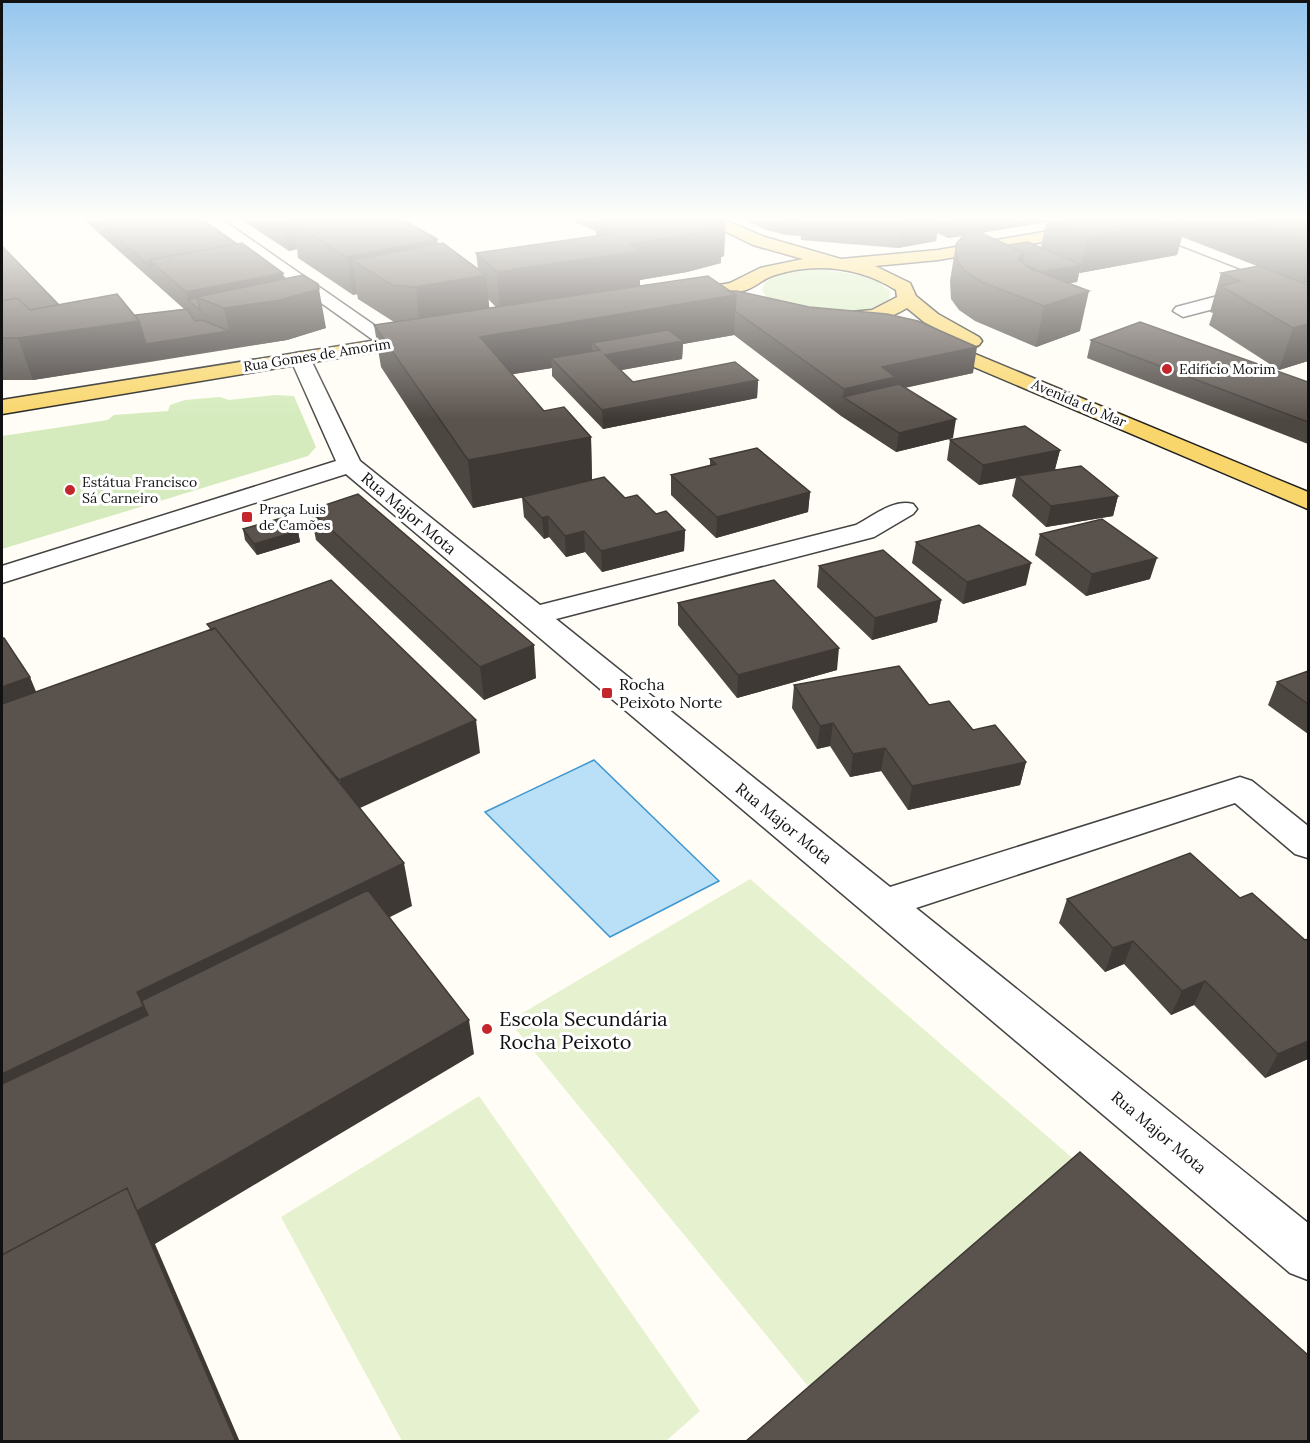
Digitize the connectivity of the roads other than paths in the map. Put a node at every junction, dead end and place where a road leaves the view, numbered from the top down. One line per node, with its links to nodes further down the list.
1 (307, 285): 14 (street)
2 (899, 285): 7 (main road, Avenida do Mar)
3 (911, 285): 7 (main road)
4 (1282, 285): 8 (street)
5 (1292, 285): 6 (street)
6 (1308, 290)
7 (905, 292): 10 (main road); 18 (main road, Avenida do Mar)
8 (1183, 311)
9 (813, 318): 10 (main road)
10 (845, 319): 11 (main road)
11 (896, 330)
12 (437, 336): 14 (main road, Rua Gomes de Amorim)
13 (918, 337): 19 (main road, Avenida do Mar)
14 (390, 343): 15 (main road, Rua Gomes de Amorim)
15 (300, 358): 16 (main road, Rua Gomes de Amorim); 17 (street, Rua Major Mota)
16 (2, 407)
17 (350, 465): 21 (street); 22 (street, Rua Major Mota)
18 (1308, 482)
19 (1308, 501)
20 (904, 509): 22 (street)
21 (2, 575)
22 (533, 616): 24 (street, Rua Major Mota)
23 (1308, 845): 24 (street)
24 (883, 904): 25 (street, Rua Major Mota)
25 (1308, 1255)

